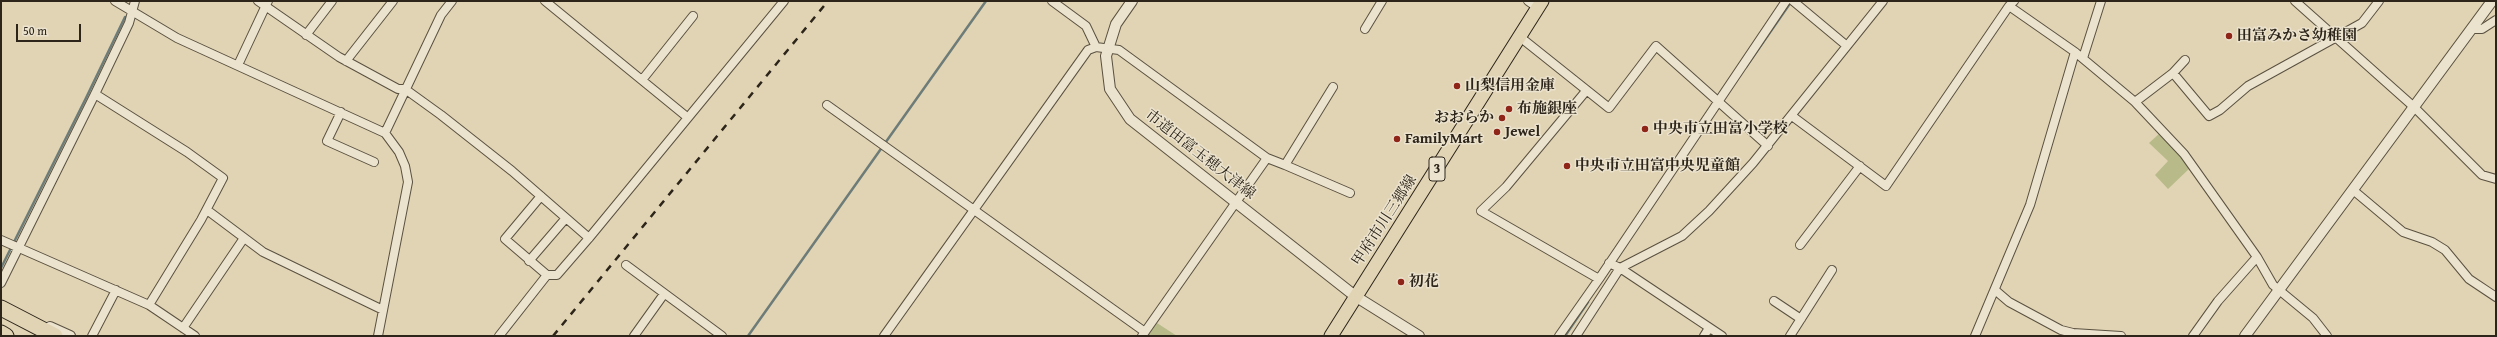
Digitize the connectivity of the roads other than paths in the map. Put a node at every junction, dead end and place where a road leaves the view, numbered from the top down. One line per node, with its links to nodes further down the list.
1 (115, 1): 21 (street)
2 (134, 1): 21 (street)
3 (332, 1): 26 (street)
4 (393, 1): 35 (street)
5 (452, 1): 40 (street)
6 (545, 1): 38 (street)
7 (784, 1): 49 (street)
8 (1052, 1): 30 (street)
9 (1132, 1): 31 (street, 市道田富玉穂大津線)
10 (1382, 1): 24 (street)
11 (1786, 1): 44 (street)
12 (1882, 1): 29 (street)
13 (2101, 1): 33 (street)
14 (2295, 1): 28 (street)
15 (2379, 1): 28 (street)
16 (2492, 1): 25 (street)
17 (1794, 2): 29 (street)
18 (263, 3): 26 (street); 36 (street)
19 (1536, 3): 27 (main road, 甲府市川三郷線 / 3)
20 (2011, 4): 32 (street); 55 (street)
21 (131, 10): 36 (street); 42 (street)
22 (694, 16): 38 (street)
23 (2496, 20): 25 (street)
24 (1365, 29)
25 (2471, 30): 46 (street)
26 (306, 35): 35 (street)
27 (1520, 37): 41 (street); 81 (main road, 甲府市川三郷線 / 3)
28 (2337, 37): 37 (street); 46 (street)
29 (1847, 46): 48 (street)
30 (1096, 47): 31 (street); 61 (street)
31 (1107, 47): 52 (street); 60 (street, 市道田富玉穂大津線)
32 (2076, 52): 33 (street); 78 (street)
33 (2083, 58): 43 (street)
34 (2184, 60): 37 (street)
35 (346, 61): 40 (street)
36 (238, 65): 47 (street)
37 (2173, 73): 43 (street)
38 (642, 80): 49 (street)
39 (1333, 87): 54 (street)
40 (405, 89): 50 (street); 59 (street)
41 (1586, 91): 44 (street); 75 (street)
42 (95, 94): 62 (street); 68 (street)
43 (2135, 102): 69 (street)
44 (1721, 104): 51 (street); 72 (street)
45 (827, 105): 61 (street)
46 (2414, 107): 56 (street); 57 (street)
47 (341, 112): 50 (street); 53 (street)
48 (1792, 116): 51 (street); 55 (street)
49 (687, 118): 65 (street)
50 (385, 133): 87 (street)
51 (1768, 146): 72 (street)
52 (1267, 158): 54 (street); 60 (street)
53 (374, 162)
54 (1285, 165): 58 (street)
55 (1860, 166): 67 (street)
56 (2496, 179)
57 (2353, 190): 79 (street); 82 (street)
58 (1350, 193)
59 (541, 196): 63 (street); 70 (street)
60 (1237, 202): 81 (street, 市道田富玉穂大津線); 93 (street)
61 (974, 209): 93 (street); 104 (street)
62 (207, 210): 64 (street); 85 (street)
63 (566, 218): 65 (street); 70 (street)
64 (244, 238): 87 (street); 90 (street)
65 (589, 238): 74 (street)
66 (4, 242): 68 (street)
67 (1800, 245)
68 (17, 248): 76 (street); 77 (street)
69 (2257, 257): 79 (street); 114 (street)
70 (529, 261): 74 (street)
71 (626, 265): 80 (street)
72 (1614, 265): 75 (street); 91 (street); 108 (street)
73 (1832, 270): 89 (street)
74 (547, 275): 101 (street)
75 (1598, 279): 107 (street)
76 (1, 283)
77 (116, 290): 85 (street); 98 (street)
78 (1994, 290): 112 (street); 113 (street)
79 (2279, 290): 115 (street); 116 (street)
80 (664, 294): 102 (street); 103 (street)
81 (1355, 296): 105 (main road, 甲府市川三郷線 / 3); 106 (street, 市道田富玉穂大津線)
82 (2496, 297)
83 (1774, 301): 89 (street)
84 (1, 304): 97 (street)
85 (149, 305): 90 (street)
86 (1, 308): 96 (highway)
87 (383, 310): 100 (street)
88 (1, 318): 95 (highway)
89 (1801, 319): 111 (street)
90 (183, 328): 99 (street)
91 (1709, 328): 109 (street); 110 (street)
92 (1, 333): 94 (highway)
93 (1144, 334)
94 (6, 336)
95 (35, 336)
96 (55, 336)
97 (70, 336)
98 (92, 336)
99 (195, 336)
100 (378, 336)
101 (499, 336)
102 (634, 336)
103 (722, 336)
104 (884, 336)
105 (1331, 336)
106 (1419, 336)
107 (1559, 336)
108 (1576, 336)
109 (1704, 336)
110 (1722, 336)
111 (1790, 336)
112 (1975, 336)
113 (2121, 336)
114 (2193, 336)
115 (2245, 336)
116 (2327, 336)

